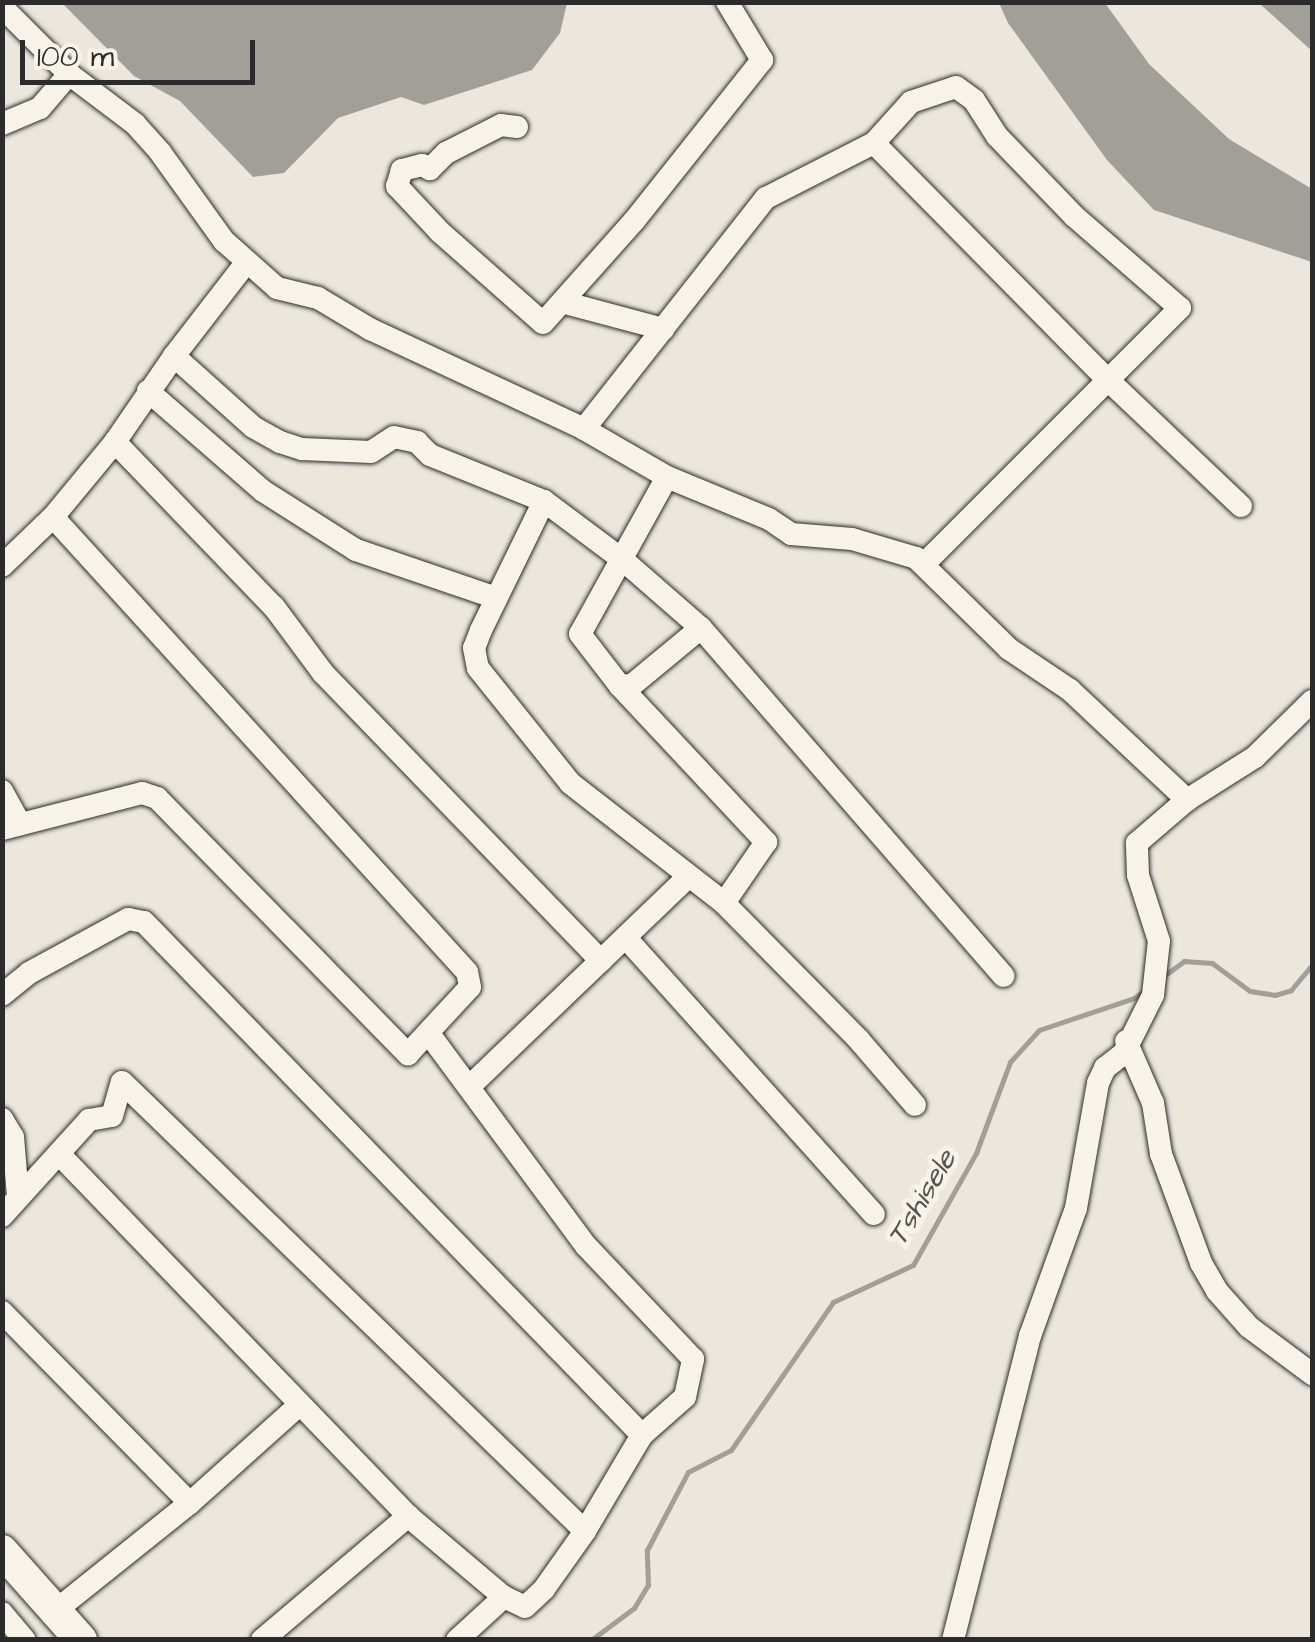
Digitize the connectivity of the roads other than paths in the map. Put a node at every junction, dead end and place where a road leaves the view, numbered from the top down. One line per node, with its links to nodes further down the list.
1 (727, 2): 8 (street)
2 (2, 6): 3 (street)
3 (68, 74): 4 (street); 7 (street)
4 (2, 124)
5 (516, 127): 8 (street)
6 (874, 143): 9 (street); 11 (street); 11 (street)
7 (246, 263): 10 (street); 13 (street)
8 (562, 302): 9 (street)
9 (663, 329): 13 (street)
10 (174, 356): 12 (street); 16 (street)
11 (1106, 378): 17 (street); 20 (street)
12 (148, 391): 14 (street); 22 (street)
13 (584, 429): 15 (street)
14 (116, 442): 18 (street); 32 (street)
15 (667, 477): 19 (street); 20 (street)
16 (544, 502): 19 (street); 22 (street)
17 (1241, 506)
18 (52, 518): 21 (street); 35 (street)
19 (623, 560): 23 (street); 24 (street)
20 (925, 563): 27 (street)
21 (2, 566)
22 (496, 598): 29 (street)
23 (700, 628): 24 (street); 33 (street)
24 (620, 686): 30 (street)
25 (1312, 701): 27 (street)
26 (2, 790): 28 (street)
27 (1187, 800): 36 (street)
28 (11, 826): 35 (street)
29 (689, 876): 30 (street); 31 (street)
30 (724, 903): 38 (street)
31 (626, 938): 32 (street); 42 (street)
32 (601, 961): 37 (street)
33 (1004, 976)
34 (2, 995): 47 (street)
35 (430, 1035): 37 (street)
36 (1126, 1042): 45 (street); 59 (street)
37 (470, 1086): 47 (street)
38 (914, 1104)
39 (2, 1119): 41 (street)
40 (61, 1156): 41 (street); 46 (street); 50 (street)
41 (18, 1197): 43 (street)
42 (874, 1214)
43 (2, 1216)
44 (2, 1312): 48 (street)
45 (1312, 1374)
46 (298, 1406): 48 (street); 49 (street)
47 (642, 1435): 50 (street)
48 (190, 1503): 53 (street)
49 (408, 1516): 52 (street); 57 (street)
50 (586, 1531): 52 (street)
51 (2, 1551): 53 (highway)
52 (504, 1597): 58 (street)
53 (55, 1612): 56 (highway)
54 (2, 1613): 55 (street)
55 (26, 1640)
56 (81, 1640)
57 (262, 1640)
58 (457, 1640)
59 (953, 1640)

